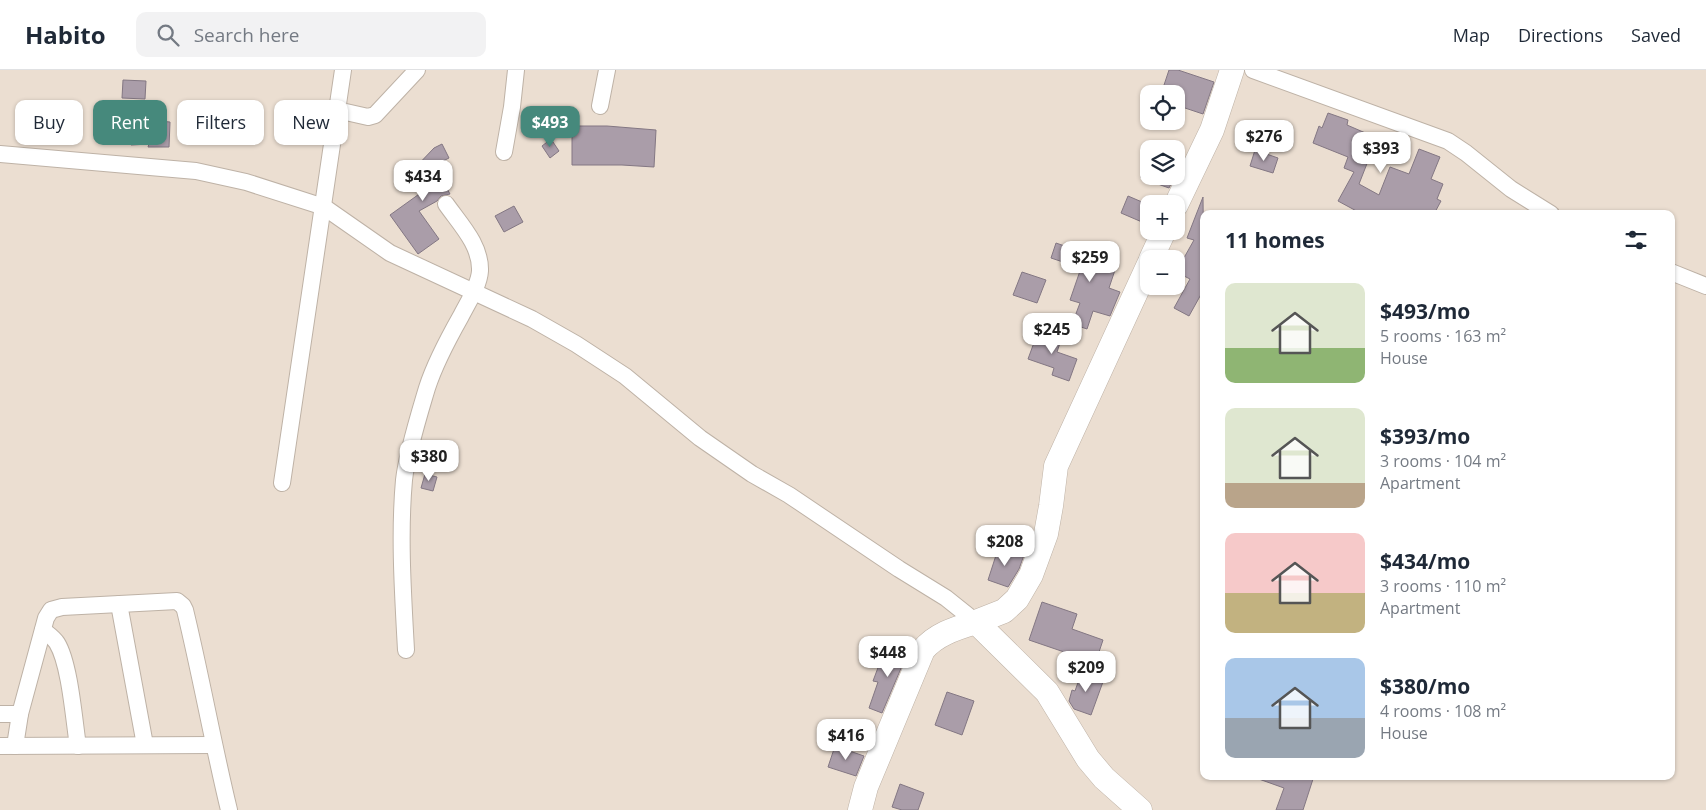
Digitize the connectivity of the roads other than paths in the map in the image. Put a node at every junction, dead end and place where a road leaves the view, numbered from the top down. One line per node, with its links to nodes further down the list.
1 (343, 70): 7 (street)
2 (417, 70): 9 (street)
3 (516, 70): 11 (street)
4 (607, 70): 8 (street)
5 (1232, 70): 13 (street)
6 (1253, 70): 16 (street)
7 (338, 100)
8 (600, 106)
9 (348, 112)
10 (332, 145): 15 (street)
11 (504, 152)
12 (0, 154): 15 (street)
13 (1181, 195)
14 (446, 204): 20 (street)
15 (324, 207): 20 (street); 21 (street)
16 (1545, 210)
17 (1675, 274): 19 (street)
18 (1140, 283): 23 (street)
19 (1706, 286)
20 (473, 292): 23 (street); 25 (street)
21 (282, 483)
22 (119, 604): 24 (street); 28 (street); 29 (street)
23 (976, 622): 33 (street); 34 (street)
24 (43, 630): 27 (street); 31 (street)
25 (406, 650)
26 (0, 714): 27 (street)
27 (20, 714): 30 (street)
28 (145, 745): 29 (street); 31 (street)
29 (213, 745): 32 (street)
30 (8, 746): 31 (street)
31 (78, 746)
32 (229, 810)
33 (860, 810)
34 (1140, 810)

